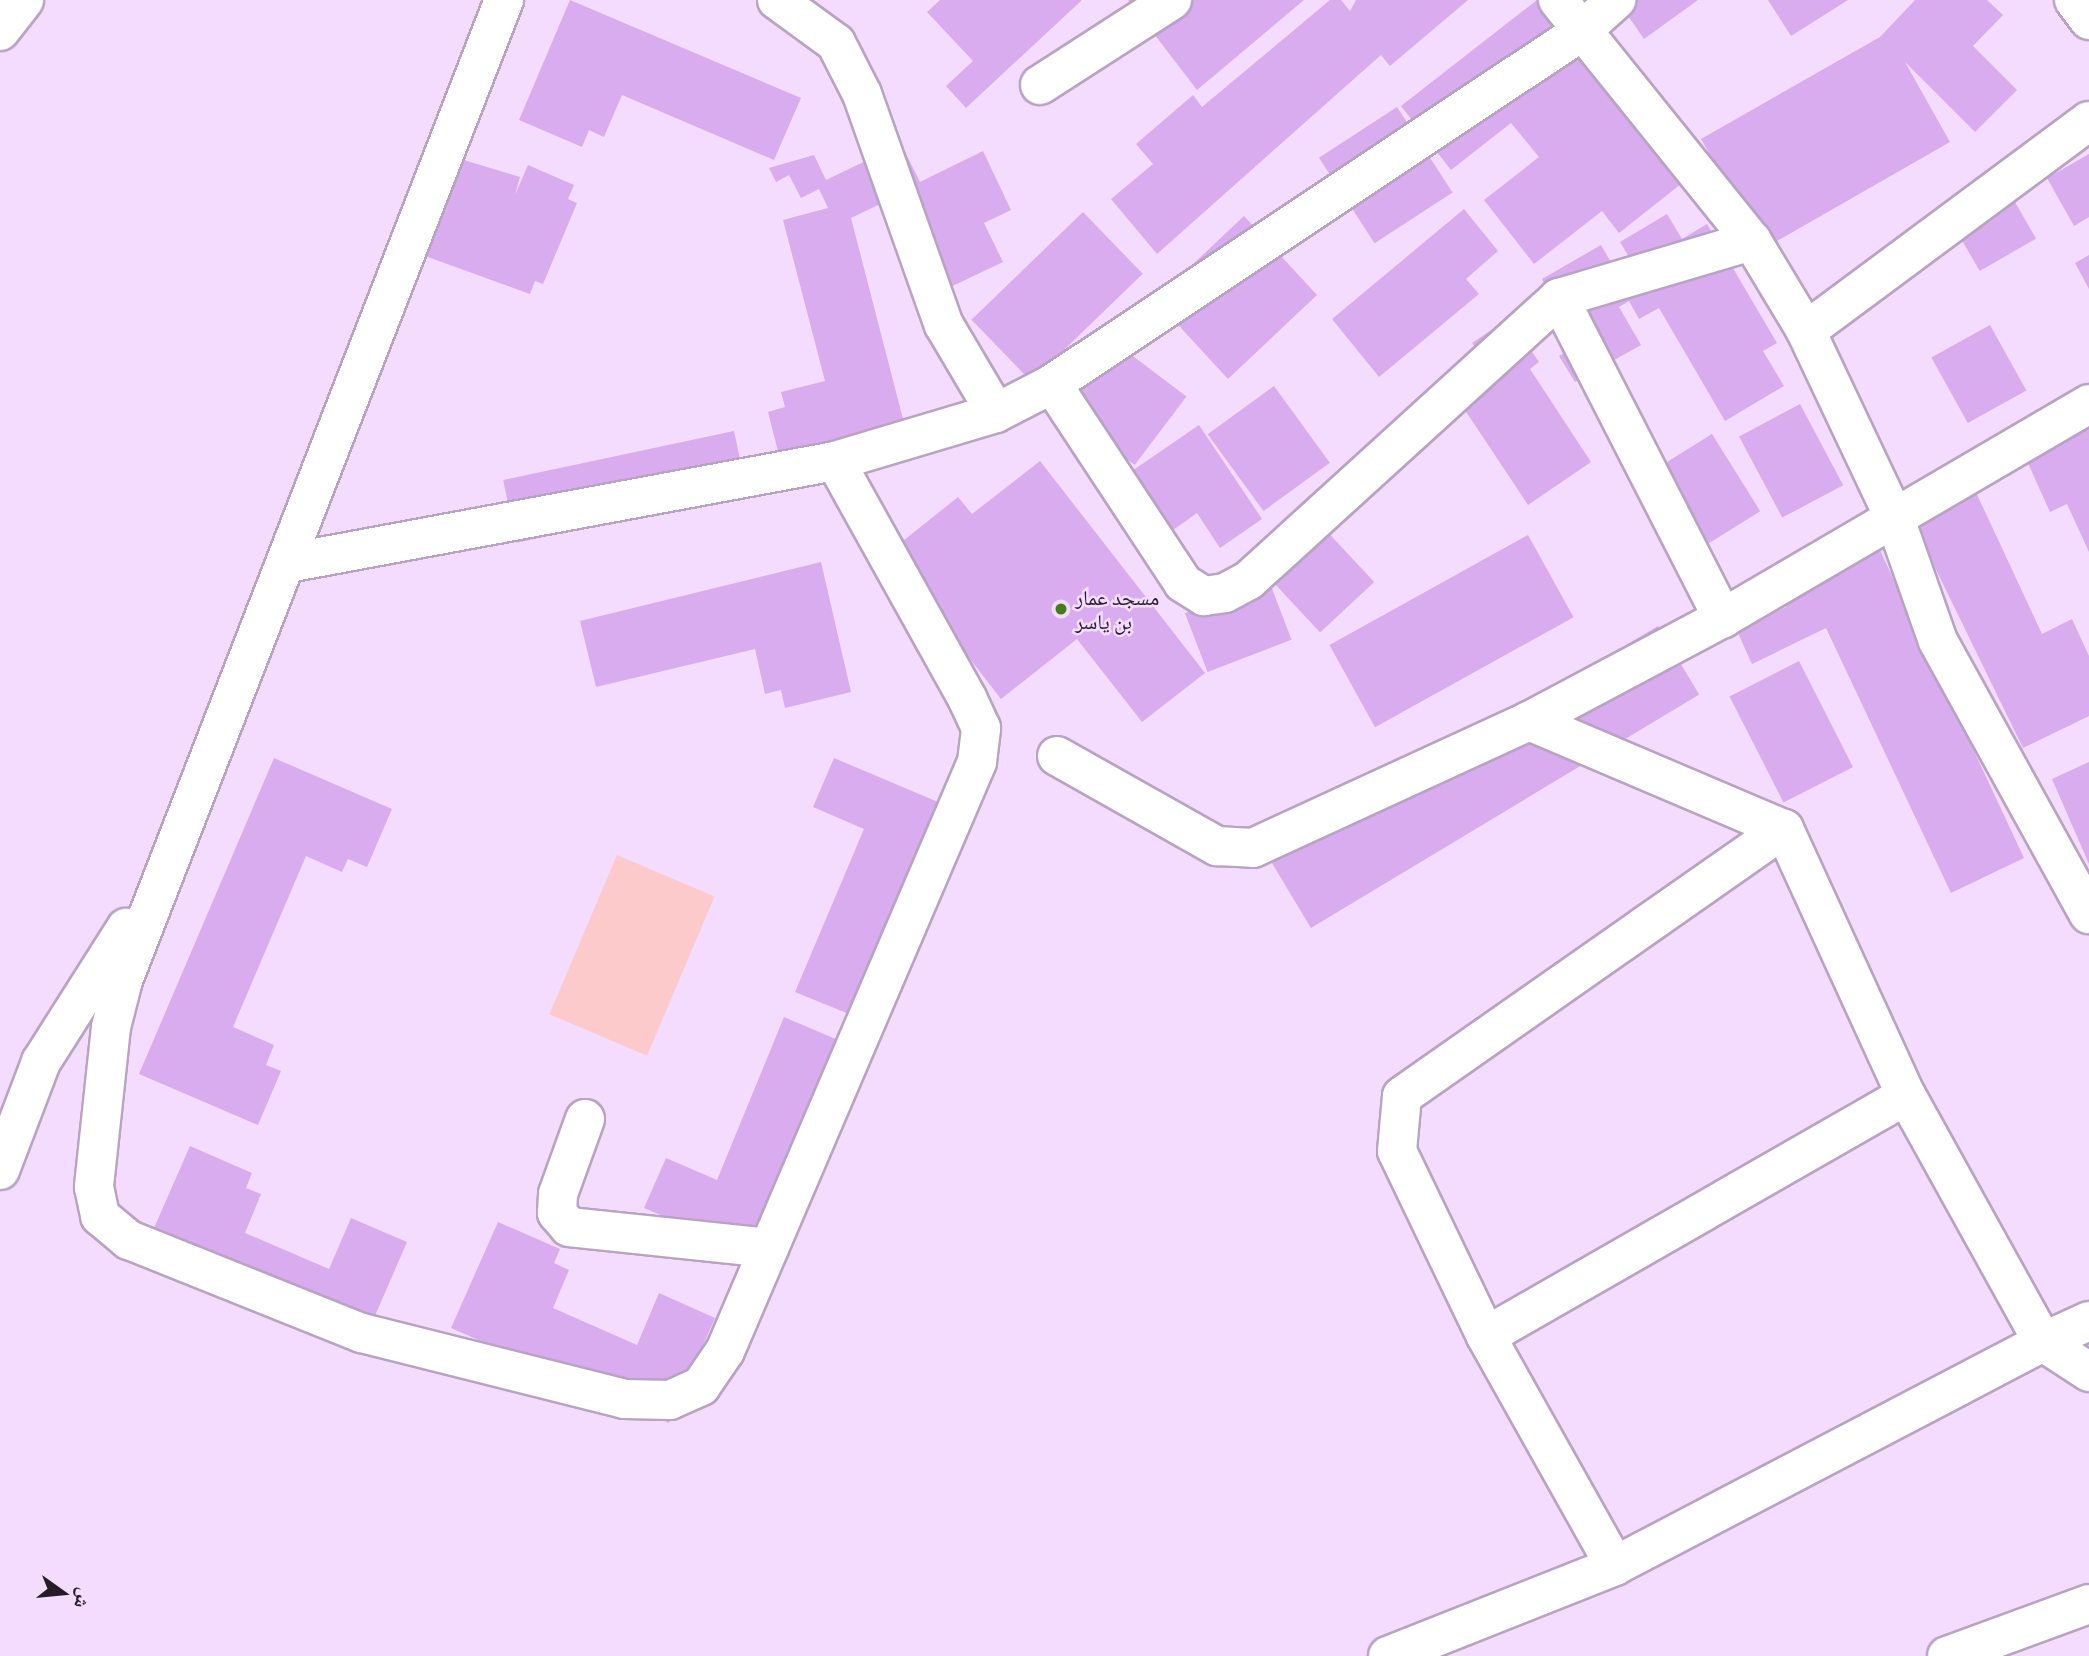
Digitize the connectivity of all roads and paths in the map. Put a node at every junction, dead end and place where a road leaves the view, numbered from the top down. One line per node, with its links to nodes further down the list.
1 (24, 0): 9 (street)
2 (504, 0): 21 (street)
3 (777, 0): 18 (street)
4 (1172, 0): 11 (street)
5 (1558, 0): 10 (street)
6 (1616, 0): 10 (street)
7 (2074, 0): 8 (street)
8 (2089, 20)
9 (0, 31)
10 (1579, 33): 13 (street); 16 (street)
11 (1040, 85)
12 (2089, 121): 15 (street)
13 (1752, 241): 14 (street); 15 (street)
14 (1559, 298): 16 (street); 22 (street)
15 (1806, 331): 20 (street)
16 (1052, 384): 18 (street)
17 (2089, 404): 20 (street)
18 (996, 413): 19 (street)
19 (835, 461): 21 (street); 31 (street)
20 (1895, 519): 22 (street); 27 (street)
21 (288, 563): 26 (street)
22 (1723, 618): 23 (street)
23 (1529, 721): 24 (street); 25 (street)
24 (1057, 756)
25 (1784, 830): 28 (street); 33 (street)
26 (168, 865): 30 (street); 31 (street)
27 (2089, 914)
28 (1906, 1095): 33 (street); 34 (street)
29 (585, 1119): 31 (street)
30 (0, 1170)
31 (769, 1248)
32 (2089, 1321): 34 (street)
33 (1486, 1336): 36 (street)
34 (2043, 1342): 35 (street); 36 (street)
35 (2089, 1372)
36 (1615, 1566): 38 (street)
37 (2089, 1604): 39 (street)
38 (1388, 1656)
39 (1947, 1656)

